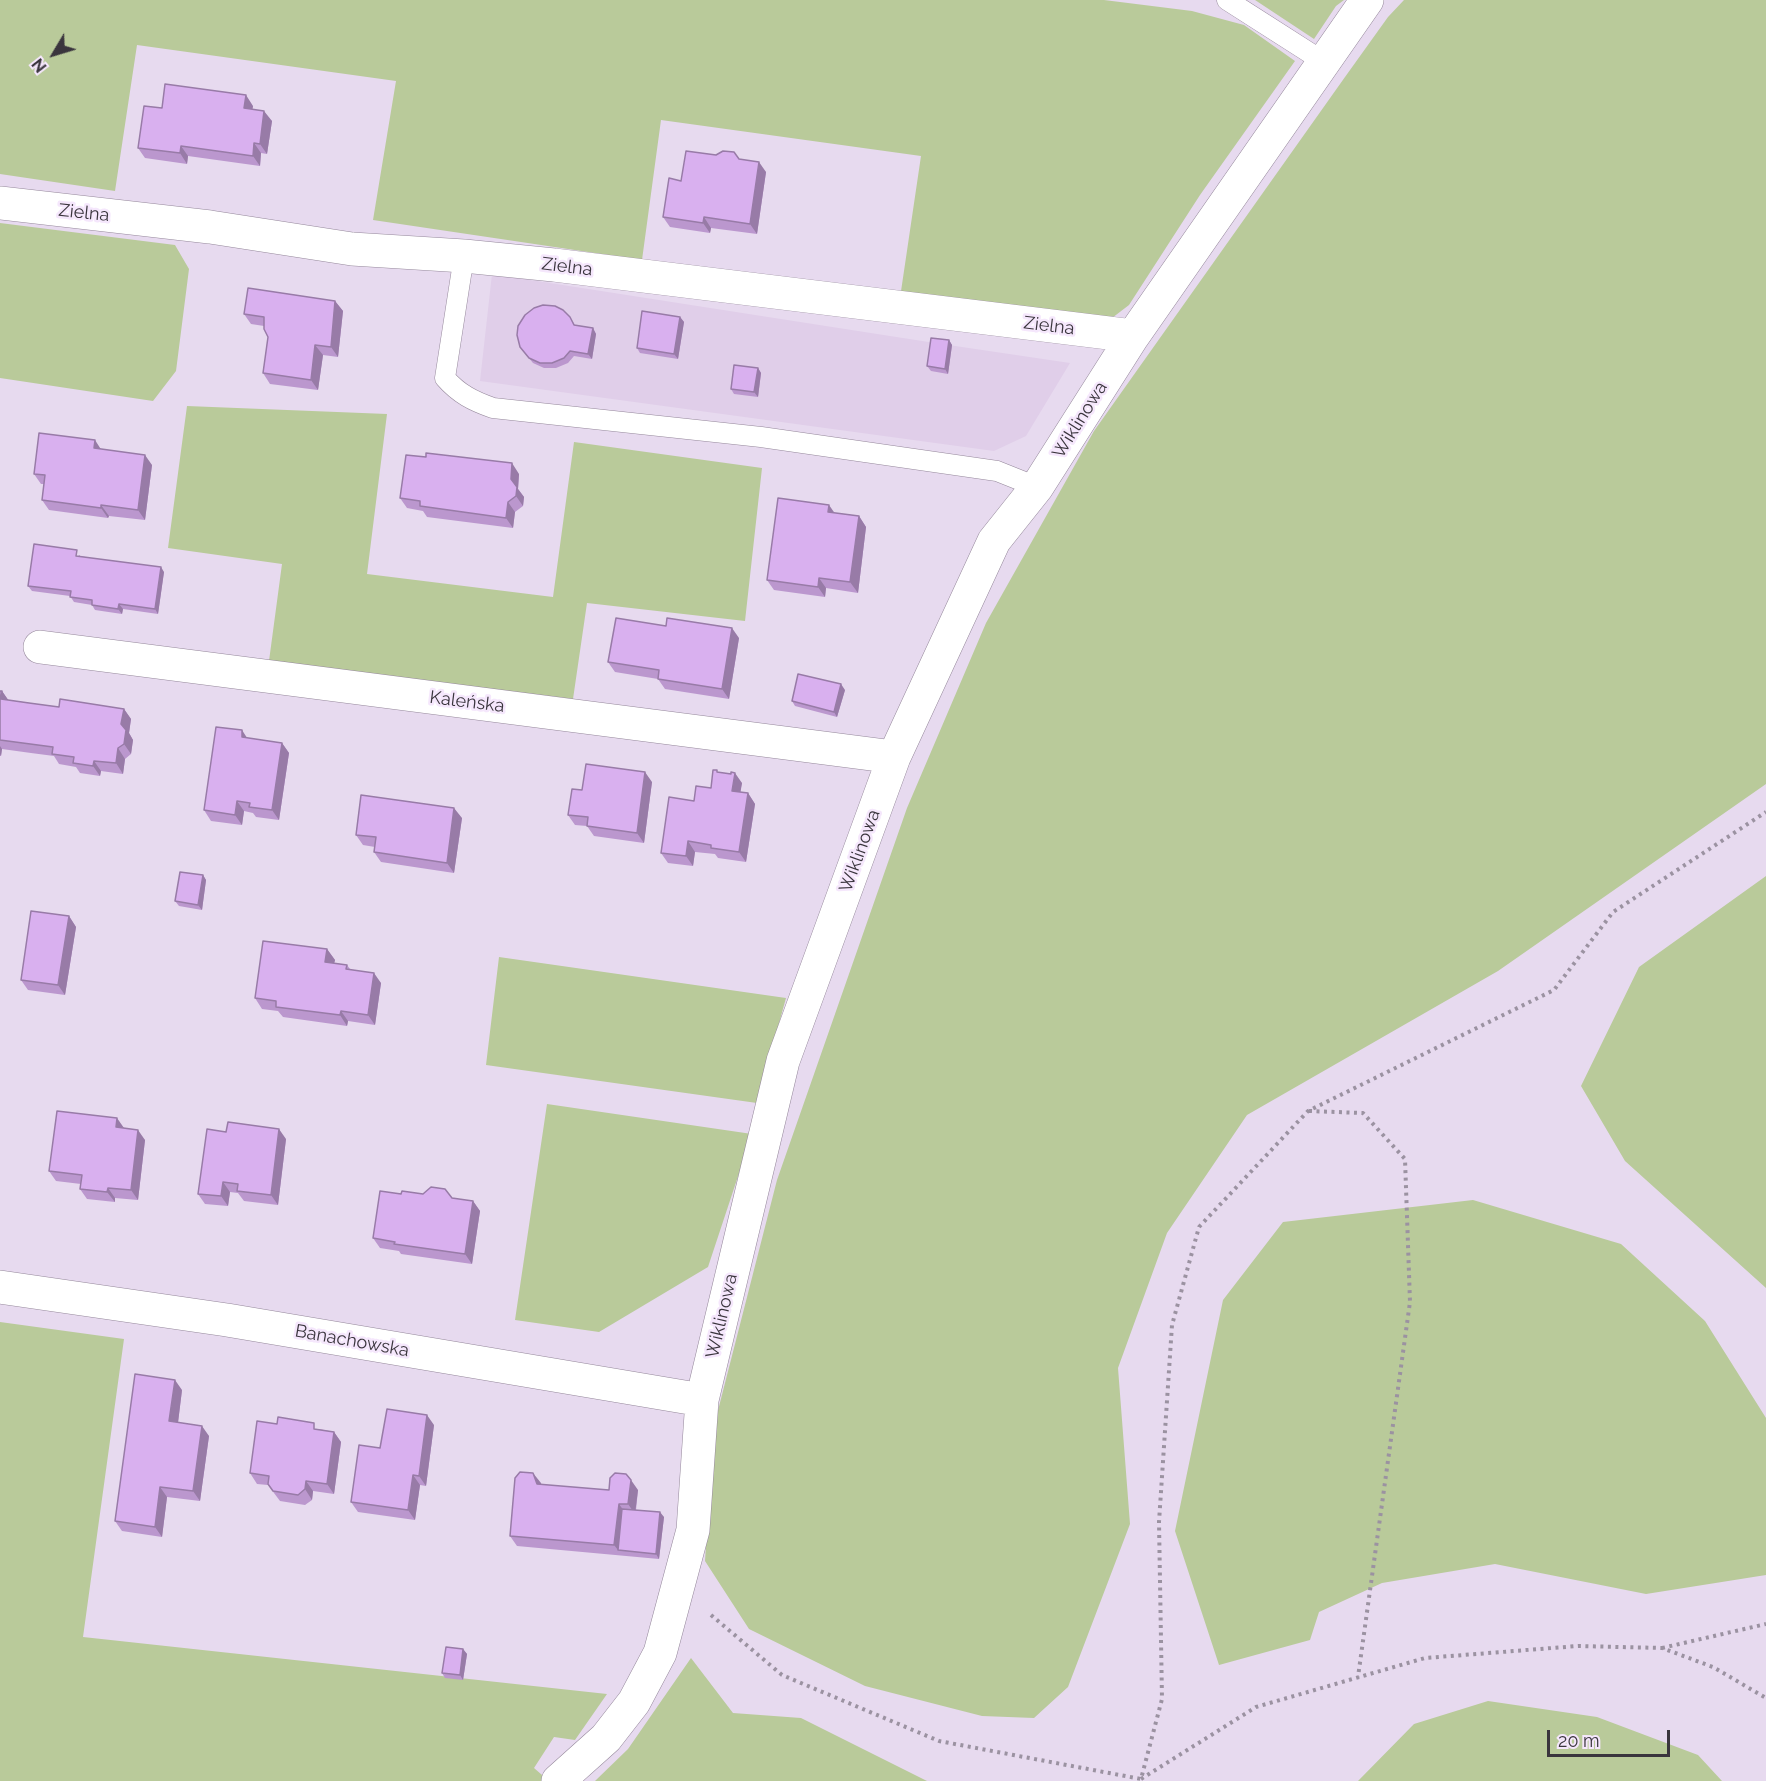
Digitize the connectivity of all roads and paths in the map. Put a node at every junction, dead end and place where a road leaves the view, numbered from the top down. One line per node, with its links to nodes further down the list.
1 (1227, 0): 3 (lane)
2 (1367, 0): 3 (street, Wiklinowa)
3 (1324, 62): 6 (street, Wiklinowa)
4 (0, 203): 5 (street, Zielna)
5 (464, 256): 6 (street, Zielna); 7 (lane)
6 (1133, 336): 7 (street, Wiklinowa)
7 (1037, 487): 9 (street, Wiklinowa)
8 (40, 647): 9 (street, Kaleńska)
9 (894, 757): 13 (street, Wiklinowa)
10 (1766, 812): 11 (path)
11 (1308, 1111): 17 (path); 19 (path)
12 (0, 1287): 13 (street, Banachowska)
13 (702, 1400): 14 (street, Wiklinowa)
14 (678, 1587): 19 (path); 20 (street, Wiklinowa)
15 (1766, 1624): 16 (path)
16 (1662, 1648): 17 (path); 18 (path)
17 (1358, 1677): 19 (path)
18 (1766, 1698)
19 (1140, 1780)
20 (558, 1781)

